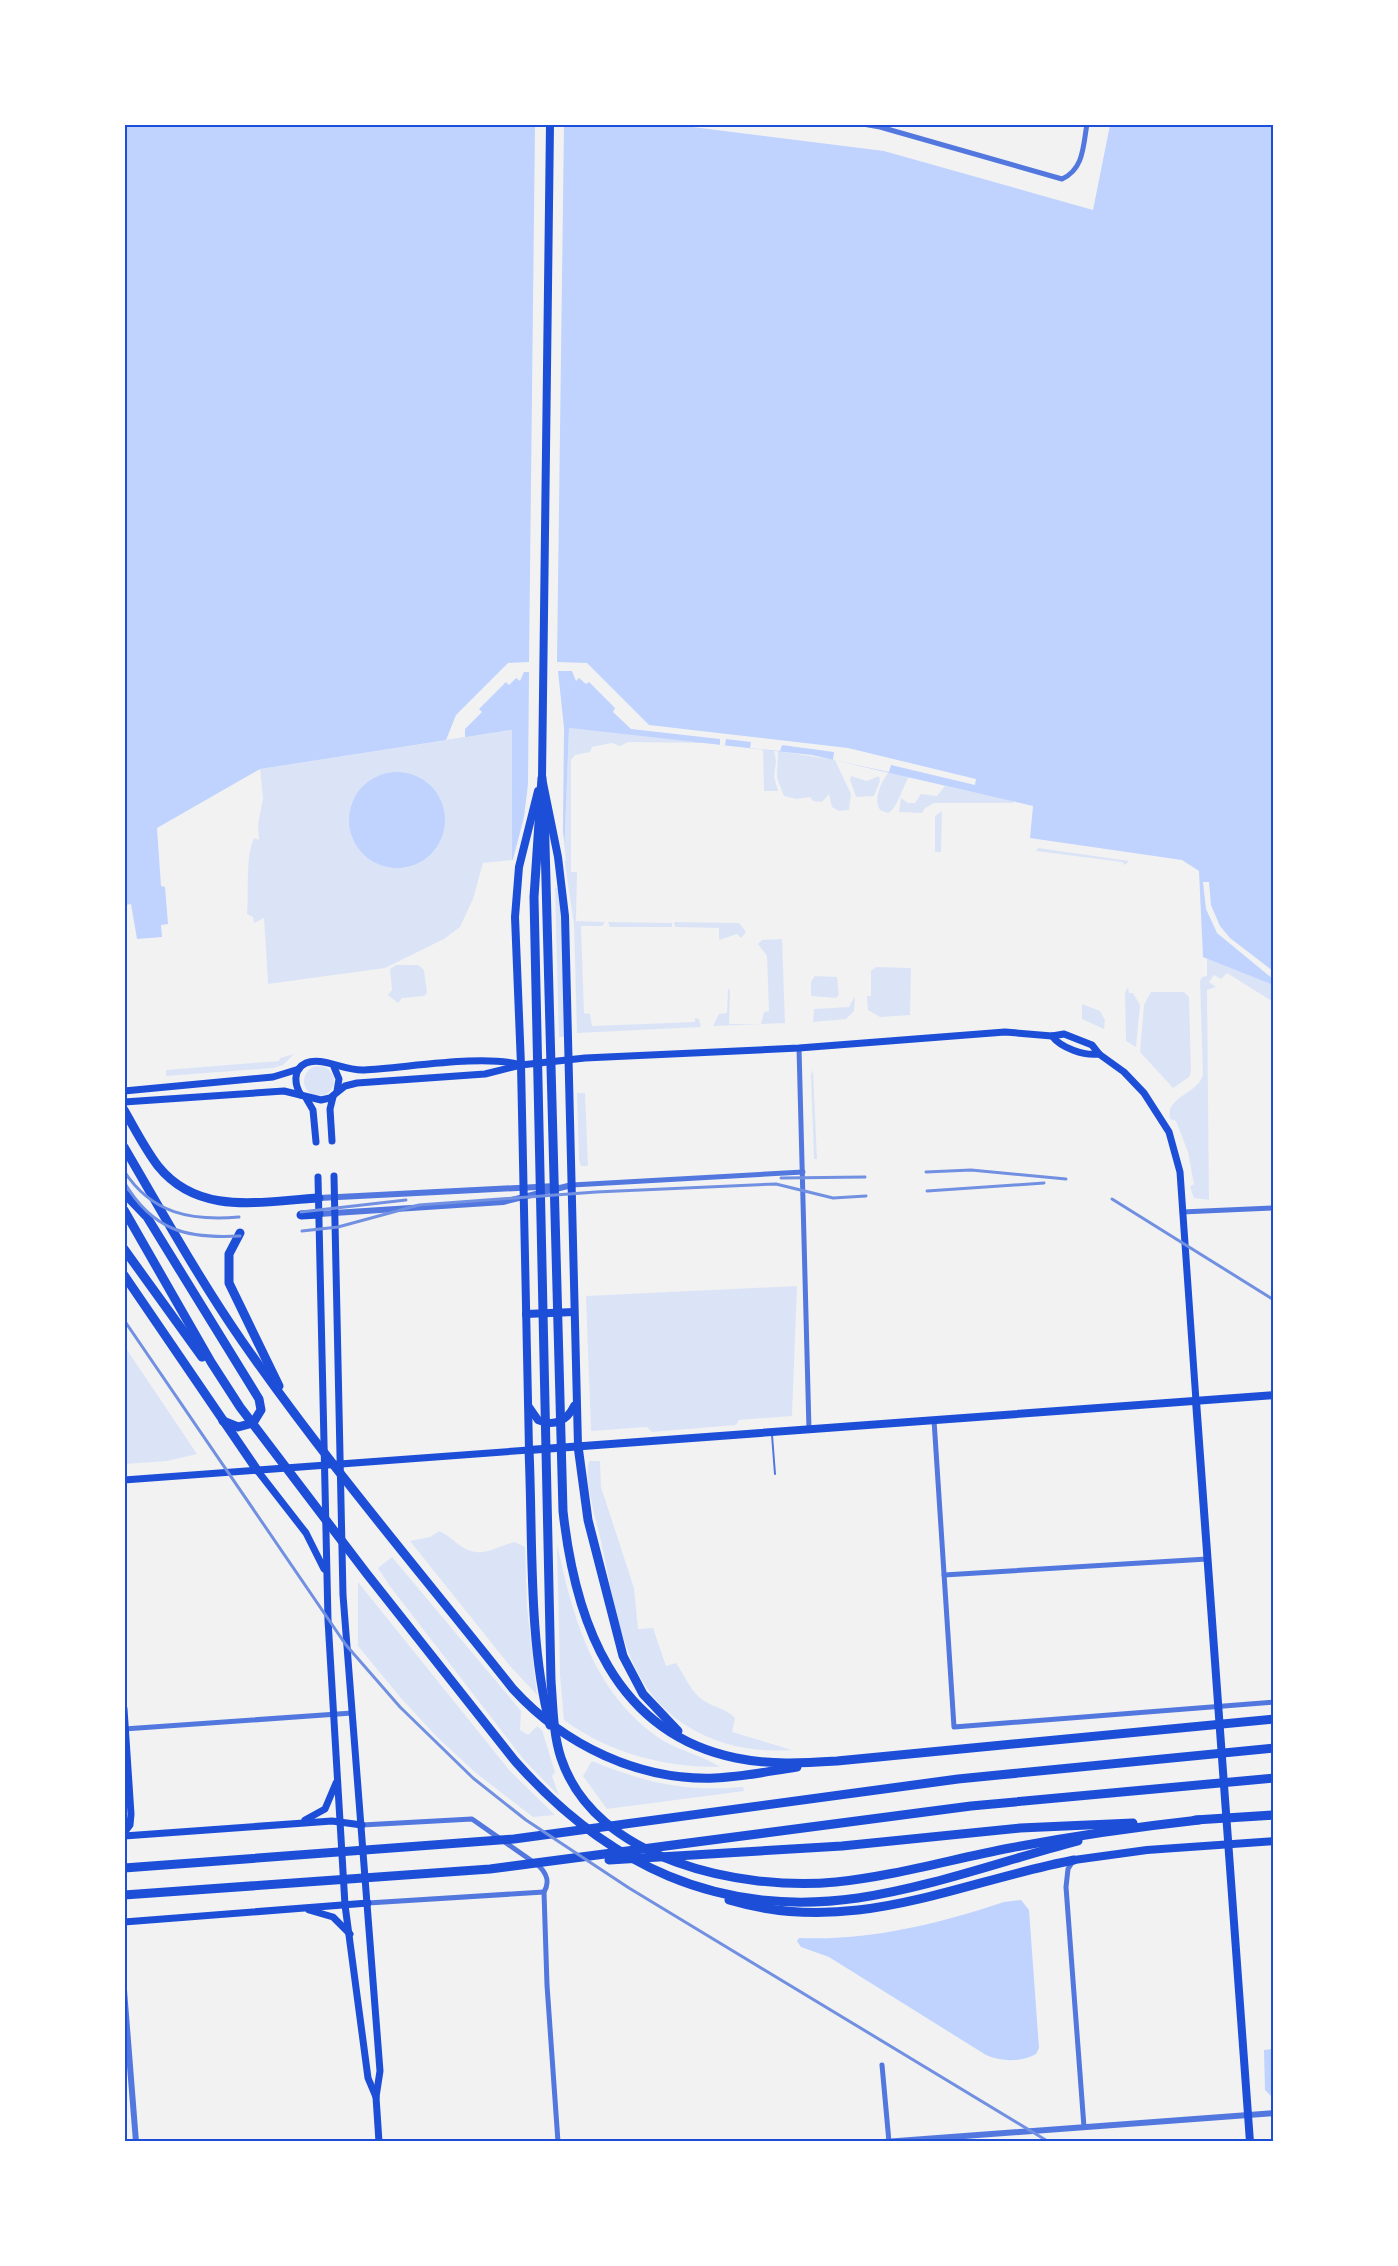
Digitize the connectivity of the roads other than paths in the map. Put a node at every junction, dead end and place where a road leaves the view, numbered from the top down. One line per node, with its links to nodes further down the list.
1 (550, 124): 6 (main road)
2 (863, 124): 5 (street)
3 (902, 124): 5 (street)
4 (1087, 124): 5 (street)
5 (901, 132)
6 (542, 778): 10 (main road); 11 (main road); 73 (highway); 75 (highway)
7 (1052, 1036): 8 (main road); 9 (main road); 9 (main road)
8 (800, 1048): 10 (main road); 26 (street)
9 (1099, 1054): 37 (main road)
10 (568, 1060): 11 (main road); 29 (main road)
11 (521, 1065): 12 (main road); 17 (main road); 30 (main road)
12 (334, 1067): 13 (main road); 17 (main road)
13 (299, 1069): 14 (main road); 19 (main road)
14 (222, 1081): 15 (main road); 18 (main road)
15 (148, 1088): 16 (main road); 20 (main road)
16 (124, 1090)
17 (336, 1094): 19 (main road); 23 (main road)
18 (223, 1095): 19 (main road); 20 (main road)
19 (304, 1096): 24 (main road)
20 (152, 1100): 21 (main road)
21 (124, 1102)
22 (124, 1110): 32 (highway)
23 (332, 1141)
24 (316, 1142)
25 (124, 1147): 50 (highway)
26 (803, 1172): 29 (street); 54 (street)
27 (334, 1176): 33 (main road)
28 (318, 1177): 32 (main road)
29 (572, 1185): 30 (street); 34 (street); 44 (main road)
30 (524, 1187): 33 (street); 34 (main road)
31 (124, 1192): 53 (highway)
32 (319, 1198): 33 (street); 38 (main road)
33 (335, 1198): 39 (main road)
34 (524, 1198): 39 (street); 45 (main road)
35 (1274, 1208): 37 (street)
36 (124, 1210): 51 (highway)
37 (1182, 1212): 47 (main road)
38 (319, 1214): 39 (street); 40 (highway); 59 (main road)
39 (335, 1214): 58 (main road)
40 (301, 1215)
41 (240, 1233): 50 (highway)
42 (124, 1249): 51 (highway)
43 (124, 1275): 53 (highway)
44 (574, 1312): 45 (main road); 48 (main road)
45 (526, 1314): 49 (main road)
46 (1274, 1395): 47 (main road)
47 (1196, 1401): 52 (main road); 63 (main road)
48 (576, 1402): 49 (main road); 56 (main road)
49 (528, 1403): 57 (main road)
50 (288, 1404): 76 (highway)
51 (240, 1407): 91 (highway)
52 (934, 1420): 54 (main road); 65 (street)
53 (223, 1421): 60 (highway)
54 (809, 1430): 55 (main road)
55 (772, 1432): 56 (main road); 61 (lane)
56 (578, 1446): 57 (main road); 73 (highway)
57 (529, 1450): 58 (main road); 75 (highway)
58 (341, 1464): 59 (main road); 69 (main road)
59 (325, 1465): 60 (main road); 64 (main road)
60 (257, 1470): 62 (main road); 64 (main road)
61 (776, 1474)
62 (124, 1480)
63 (1208, 1559): 65 (street); 67 (main road)
64 (326, 1572): 70 (main road)
65 (944, 1575): 67 (street)
66 (1274, 1702): 67 (street)
67 (1218, 1706): 87 (main road)
68 (124, 1709): 72 (main road)
69 (352, 1713): 70 (street); 83 (main road)
70 (334, 1714): 72 (street); 77 (main road)
71 (1274, 1719): 76 (highway)
72 (125, 1728): 85 (main road)
73 (703, 1748): 76 (highway)
74 (1274, 1748): 90 (highway)
75 (561, 1757): 84 (highway)
76 (837, 1761)
77 (338, 1777): 81 (main road); 82 (main road)
78 (1274, 1778): 89 (highway)
79 (1274, 1815): 80 (highway)
80 (1199, 1820): 84 (highway); 89 (highway)
81 (340, 1822): 82 (main road); 83 (main road); 95 (main road)
82 (291, 1824): 85 (main road)
83 (362, 1826): 92 (street); 94 (main road)
84 (1133, 1828): 91 (highway)
85 (124, 1835)
86 (1274, 1841): 87 (main road)
87 (1228, 1844): 88 (main road); 103 (main road)
88 (1074, 1860): 91 (highway); 104 (street)
89 (551, 1862): 93 (highway)
90 (124, 1868)
91 (687, 1885)
92 (544, 1892): 94 (street); 108 (street)
93 (124, 1895)
94 (368, 1903): 95 (main road); 101 (main road)
95 (345, 1905): 96 (main road); 98 (main road)
96 (300, 1908): 97 (main road); 98 (main road)
97 (124, 1922)
98 (351, 1936): 101 (main road)
99 (124, 1990): 106 (street)
100 (882, 2065): 105 (street)
101 (376, 2097): 107 (main road)
102 (1274, 2113): 103 (street)
103 (1248, 2115): 104 (street); 109 (main road)
104 (1084, 2127): 105 (street)
105 (887, 2141)
106 (136, 2142)
107 (380, 2142)
108 (558, 2142)
109 (1250, 2142)

